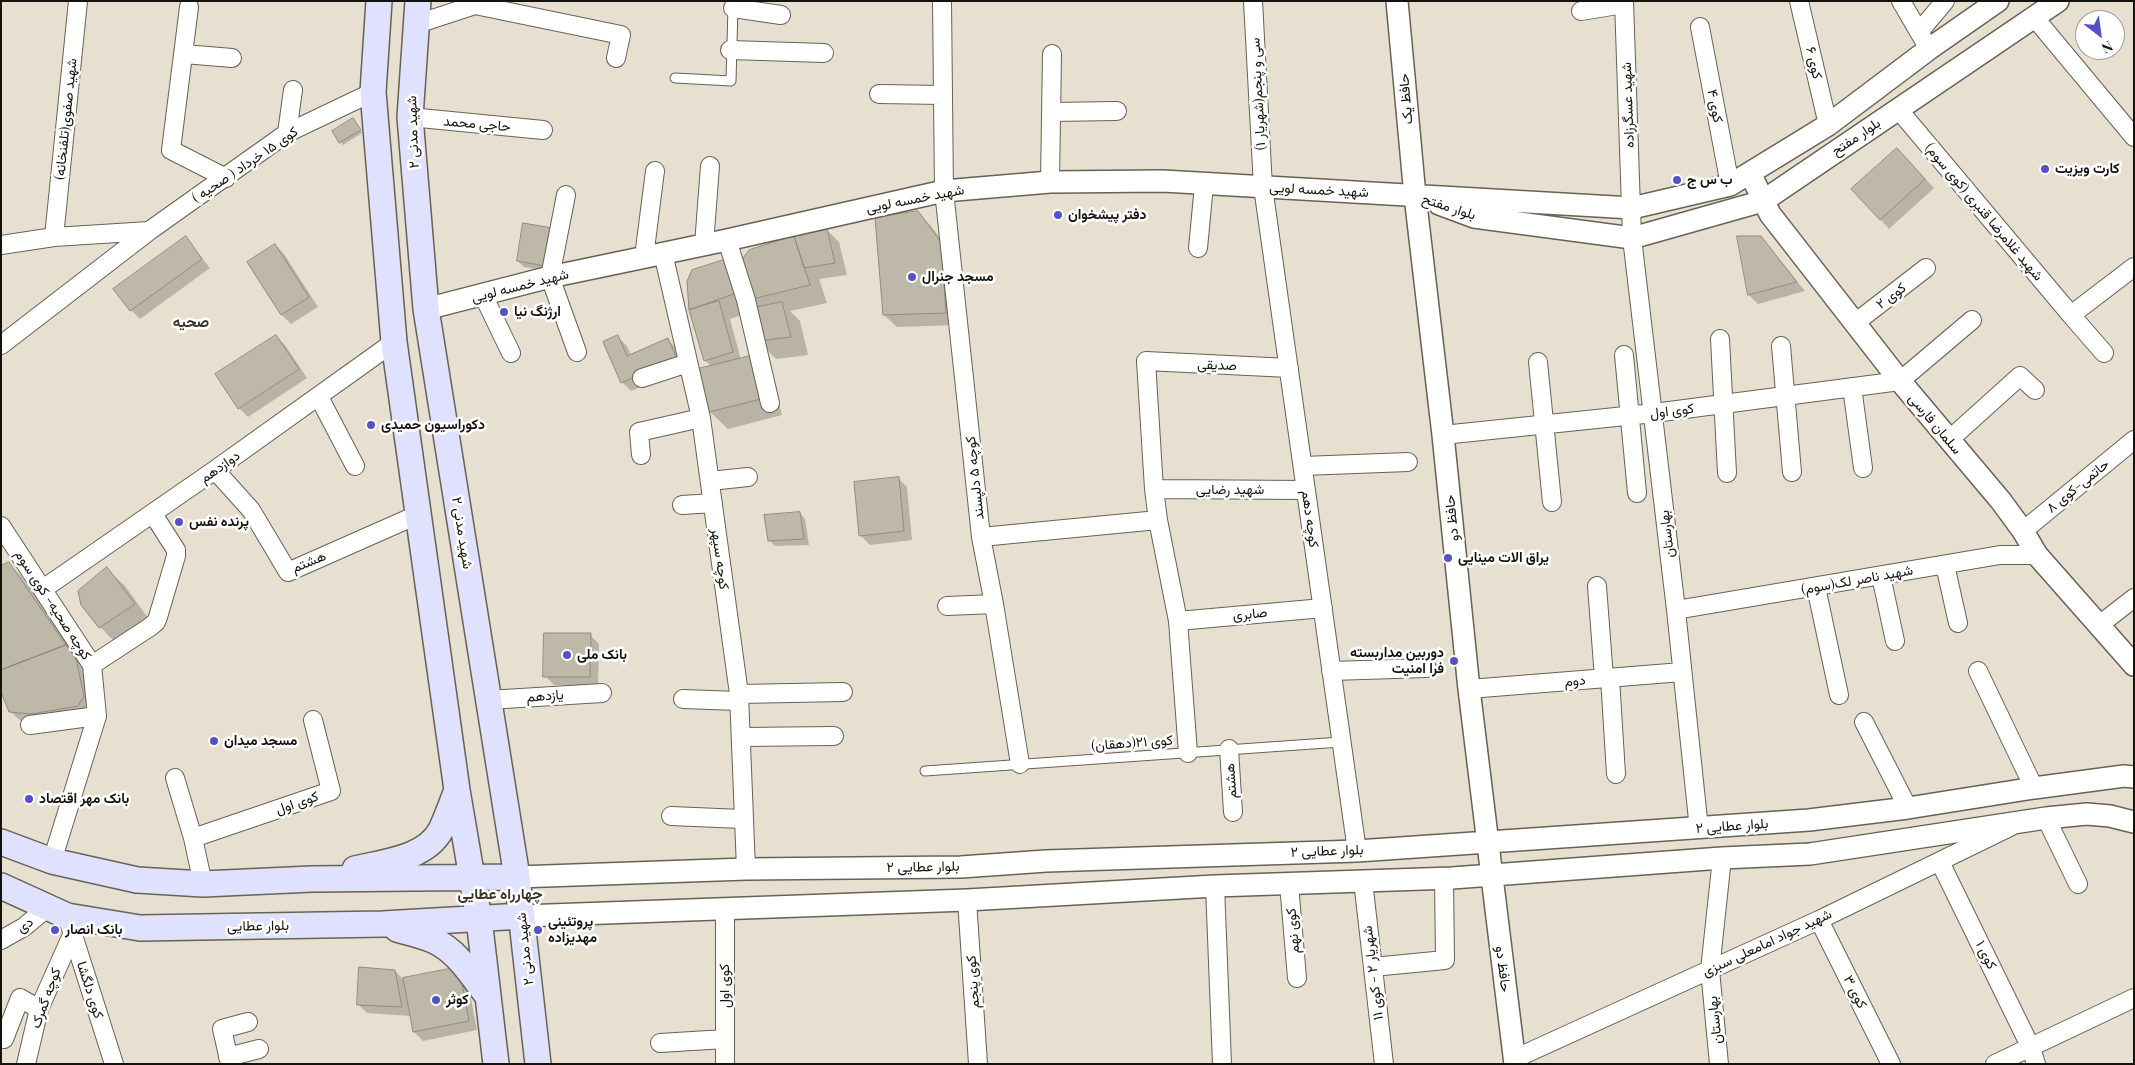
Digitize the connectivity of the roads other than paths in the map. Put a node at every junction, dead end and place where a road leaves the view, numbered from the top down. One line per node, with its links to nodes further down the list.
1 (78, 1): 56 (street, شهید صفوی(تلفنخانه))
2 (380, 1): 29 (main road)
3 (942, 1): 32 (street, کوچه ۵ دلپسند)
4 (1253, 1): 49 (street, سی و پنجم(شهریار ۱))
5 (1397, 1): 52 (street, حافظ یک)
6 (1799, 1): 37 (street, کوی ۶)
7 (1901, 1): 20 (street)
8 (1998, 1): 20 (street, بلوار مفتح)
9 (2058, 1): 18 (street, بلوار مفتح)
10 (1624, 2): 15 (street); 54 (street, شهید عسگرزاده)
11 (1944, 2): 20 (street)
12 (476, 3): 16 (street); 26 (street)
13 (733, 4): 17 (street); 21 (lane)
14 (189, 7): 23 (street)
15 (1581, 11)
16 (417, 12): 27 (main road, شهید مدنی ۲)
17 (781, 15)
18 (2034, 17): 33 (street, بلوار مفتح); 41 (street)
19 (1700, 27): 48 (street, کوی ۴)
20 (1924, 40): 37 (street, بلوار مفتح)
21 (730, 50): 22 (street); 28 (lane)
22 (824, 53)
23 (184, 54): 25 (street); 45 (street)
24 (1052, 54): 35 (street)
25 (232, 58)
26 (616, 58)
27 (413, 71): 29 (main road); 36 (main road, شهید مدنی ۲)
28 (675, 78)
29 (373, 83): 38 (main road); 40 (street, کوی ۱۵ خرداد ( صحیه ))
30 (293, 90): 40 (street)
31 (879, 94): 32 (street)
32 (943, 95): 50 (street, کوچه ۵ دلپسند)
33 (1898, 109): 53 (street, بلوار مفتح); 68 (street, شهید غلامرضا قنبری (کوی سوم))
34 (1117, 111): 35 (street)
35 (1051, 112): 46 (street)
36 (411, 122): 38 (main road); 39 (street, حاجی محمد); 67 (main road, شهید مدنی ۲)
37 (1828, 125): 44 (street, بلوار مفتح)
38 (375, 126): 72 (main road)
39 (543, 130)
40 (288, 133): 45 (street, کوی ۱۵ خرداد ( صحیه ))
41 (2134, 137)
42 (710, 166): 60 (street)
43 (655, 170): 62 (street)
44 (1750, 173): 48 (street, بلوار مفتح); 53 (street, سلمان فارسی)
45 (226, 178): 55 (street, کوی ۱۵ خرداد ( صحیه ))
46 (1050, 182): 47 (street, شهید خمسه لویی); 50 (street, شهید خمسه لویی)
47 (1204, 185): 49 (street, شهید خمسه لویی); 61 (street)
48 (1730, 185): 54 (street, بلوار مفتح)
49 (1263, 187): 52 (street, شهید خمسه لویی); 81 (street, کوچه دهم)
50 (944, 191): 58 (street, شهید خمسه لویی); 118 (street, کوچه ۵ دلپسند)
51 (566, 195): 65 (street)
52 (1415, 196): 54 (street, بلوار مفتح); 57 (street, بلوار مفتح); 94 (street, حافظ دو)
53 (1763, 200): 57 (street, بلوار مفتح); 70 (street, سلمان فارسی)
54 (1632, 208): 57 (street, شهید عسگرزاده)
55 (148, 231): 56 (street); 73 (street, کوی ۱۵ خرداد ( صحیه ))
56 (54, 237): 59 (street)
57 (1632, 238): 90 (street, بهارستان)
58 (728, 240): 60 (street, شهید خمسه لویی); 88 (street)
59 (1, 245)
60 (704, 245): 62 (street, شهید خمسه لویی)
61 (1198, 248)
62 (654, 255): 65 (street, شهید خمسه لویی); 80 (street, کوچه سپهر)
63 (2134, 267): 68 (street)
64 (1926, 268): 70 (street, کوی ۲)
65 (550, 277): 66 (street, شهید خمسه لویی); 75 (street)
66 (483, 295): 67 (street, شهید خمسه لویی); 76 (street)
67 (426, 309): 148 (main road, شهید مدنی ۲)
68 (2071, 315): 77 (street, شهید غلامرضا قنبری (کوی سوم))
69 (1972, 320): 83 (street)
70 (1855, 323): 83 (street, سلمان فارسی)
71 (1720, 339): 89 (street)
72 (394, 342): 87 (street, دوازدهم); 114 (main road)
73 (1, 345)
74 (1781, 346): 86 (street)
75 (577, 352)
76 (511, 353)
77 (2104, 353)
78 (1624, 355): 91 (street)
79 (1538, 362): 93 (street)
80 (688, 363): 82 (street); 92 (street, کوچه سپهر)
81 (1289, 368): 100 (street, کوچه دهم); 107 (street, صدیقی)
82 (642, 378)
83 (1900, 380): 84 (street, کوی اول); 95 (street, سلمان فارسی)
84 (1852, 387): 86 (street, کوی اول); 101 (street)
85 (2035, 390): 95 (street)
86 (1785, 396): 89 (street, کوی اول); 103 (street)
87 (319, 397): 99 (street); 102 (street, دوازدهم)
88 (770, 403)
89 (1725, 404): 90 (street, کوی اول); 104 (street)
90 (1654, 413): 91 (street, کوی اول); 130 (street, بهارستان)
91 (1630, 416): 93 (street, کوی اول); 109 (street)
92 (701, 418): 97 (street); 106 (street, کوچه سپهر)
93 (1544, 425): 94 (street, کوی اول); 110 (street)
94 (1444, 435): 142 (street, حافظ دو)
95 (1948, 440): 117 (street, سلمان فارسی)
96 (2134, 440): 117 (street, حاتمی-کوی ۸)
97 (641, 455)
98 (1408, 462): 100 (street)
99 (355, 466)
100 (1303, 466): 108 (street, کوچه دهم)
101 (1862, 468)
102 (215, 470): 113 (street, دوازدهم); 114 (street, هشتم)
103 (1792, 472)
104 (1728, 473)
105 (748, 477): 106 (street)
106 (710, 481): 111 (street, کوچه سپهر)
107 (1154, 489): 108 (street, شهید رضایی); 115 (street)
108 (1306, 490): 129 (street, کوچه دهم)
109 (1637, 493)
110 (1552, 502)
111 (713, 503): 112 (street); 146 (street, کوچه سپهر)
112 (682, 505)
113 (153, 514): 125 (street, دوازدهم); 135 (street)
114 (417, 515): 164 (main road)
115 (1158, 520): 118 (street); 131 (street)
116 (1, 526): 119 (street, کوچه صحیه- کوی سوم)
117 (2023, 531): 120 (street, سلمان فارسی)
118 (981, 537): 127 (street, کوچه ۵ دلپسند)
119 (7, 547): 125 (street, کوچه صحیه- کوی سوم)
120 (2037, 555): 121 (street, شهید ناصر لک(سوم)); 133 (street, سلمان فارسی)
121 (1945, 564): 122 (street, شهید ناصر لک(سوم)); 132 (street)
122 (1881, 576): 124 (street, شهید ناصر لک(سوم)); 134 (street)
123 (1596, 586): 141 (street)
124 (1816, 587): 130 (street, شهید ناصر لک(سوم)); 145 (street)
125 (43, 589): 135 (street, کوچه صحیه- کوی سوم)
126 (2134, 598): 133 (street)
127 (994, 604): 128 (street); 158 (street, کوچه ۵ دلپسند)
128 (947, 606)
129 (1323, 608): 131 (street, صابری); 138 (street, کوچه دهم)
130 (1676, 610): 140 (street, بهارستان)
131 (1178, 621): 157 (street)
132 (1958, 623)
133 (2098, 626): 136 (street, سلمان فارسی)
134 (1895, 641)
135 (92, 665): 149 (street, کوچه صحیه- کوی سوم)
136 (2134, 665)
137 (1427, 668): 138 (street)
138 (1331, 671): 155 (street, کوچه دهم)
139 (1978, 671): 163 (street)
140 (1682, 672): 141 (street, دوم); 174 (street, بهارستان)
141 (1607, 678): 142 (street, دوم); 161 (street)
142 (1469, 689): 165 (street, حافظ دو)
143 (843, 692): 146 (street)
144 (602, 693): 148 (street, یازدهم)
145 (1839, 695)
146 (739, 698): 147 (street); 154 (street, کوچه سپهر)
147 (683, 699)
148 (488, 700): 187 (main road, شهید مدنی ۲)
149 (97, 716): 152 (street); 182 (street, کوچه صحیه- کوی سوم)
150 (313, 720): 175 (street, کوی اول)
151 (1864, 722): 166 (street)
152 (30, 725)
153 (834, 736): 154 (street)
154 (742, 737): 170 (street, کوچه سپهر)
155 (1342, 742): 156 (lane, کوی ۲۱(دهقان)); 179 (street, کوچه دهم)
156 (1229, 749): 157 (lane, کوی ۲۱(دهقان)); 167 (street, هشتم)
157 (1188, 753): 158 (lane, کوی ۲۱(دهقان))
158 (1020, 764): 159 (lane, کوی ۲۱(دهقان))
159 (925, 771)
160 (2130, 773): 163 (street, بلوار عطایی ۲)
161 (1616, 774)
162 (175, 778): 175 (street)
163 (2034, 788): 166 (street, بلوار عطایی ۲)
164 (457, 790): 188 (main road); 190 (main road)
165 (1483, 800): 176 (street, حافظ دو); 178 (street)
166 (1908, 808): 171 (street, بلوار عطایی ۲)
167 (1233, 812)
168 (671, 816): 170 (street)
169 (2046, 818): 172 (street); 173 (street); 194 (street)
170 (742, 819): 185 (street, کوچه سپهر)
171 (1809, 820): 174 (street, بلوار عطایی ۲); 180 (street)
172 (2134, 822)
173 (2017, 823): 180 (street); 183 (street, شهید جواد امامعلی سبزی)
174 (1699, 829): 176 (street, بلوار عطایی ۲)
175 (193, 838): 192 (street)
176 (1487, 841): 178 (street, بلوار عطایی ۲); 186 (street, حافظ دو)
177 (1, 842): 182 (main road)
178 (1434, 846): 179 (street, بلوار عطایی ۲); 189 (street)
179 (1357, 851): 184 (street, بلوار عطایی ۲)
180 (1810, 854): 181 (street)
181 (1722, 858): 186 (street); 206 (street, بهارستان)
182 (52, 861): 192 (main road)
183 (1940, 862): 202 (street, شهید جواد امامعلی سبزی); 216 (street, کوی ۱)
184 (962, 867): 185 (street, بلوار عطایی ۲); 197 (street)
185 (746, 869): 187 (street, بلوار عطایی ۲)
186 (1490, 875): 189 (street); 218 (street, حافظ دو)
187 (517, 877): 188 (main road); 199 (main road, شهید مدنی ۲)
188 (473, 878): 190 (main road); 201 (main road)
189 (1434, 879): 191 (street); 205 (street)
190 (312, 880): 192 (main road)
191 (1363, 881): 193 (street); 205 (street, شهریار ۲ - کوی ۱۱)
192 (203, 884)
193 (1289, 884): 196 (street); 207 (street, کوی نهم)
194 (2078, 884)
195 (1, 886): 200 (main road, بلوار عطایی)
196 (1215, 886): 197 (street); 225 (street)
197 (967, 900): 198 (street); 224 (street, کوی پنجم)
198 (725, 908): 199 (street); 213 (street, کوی اول)
199 (522, 916): 201 (main road, بلوار عطایی); 222 (main road, شهید مدنی ۲)
200 (62, 919): 203 (main road, بلوار عطایی); 204 (street, دی); 210 (street, کوچه گمرک); 220 (street, کوی دلگشا)
201 (479, 919): 203 (main road, بلوار عطایی); 208 (main road)
202 (1819, 920): 206 (street, شهید جواد امامعلی سبزی); 228 (street, کوی ۳)
203 (383, 924): 208 (main road)
204 (1, 940)
205 (1373, 967): 226 (street, شهریار ۲ - کوی ۱۱)
206 (1710, 970): 218 (street, شهید جواد امامعلی سبزی); 227 (street, بهارستان)
207 (1297, 978)
208 (488, 997): 221 (main road)
209 (2134, 998): 216 (street)
210 (39, 1009): 212 (street); 219 (street, کوچه گمرک)
211 (248, 1022): 217 (street)
212 (4, 1039)
213 (725, 1039): 214 (street); 223 (street, کوی اول)
214 (660, 1043)
215 (259, 1049): 217 (street)
216 (2034, 1056): 229 (street)
217 (229, 1060)
218 (1514, 1062)
219 (26, 1064)
220 (114, 1064)
221 (496, 1064)
222 (538, 1064)
223 (725, 1064)
224 (978, 1064)
225 (1222, 1064)
226 (1384, 1064)
227 (1719, 1064)
228 (1891, 1064)
229 (1995, 1064)

